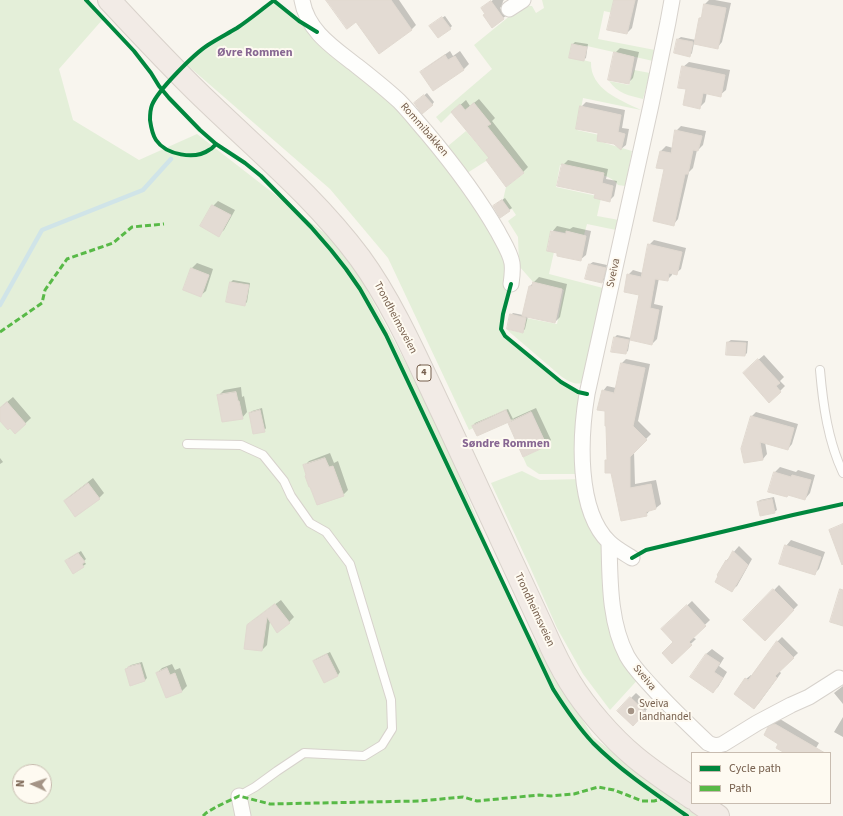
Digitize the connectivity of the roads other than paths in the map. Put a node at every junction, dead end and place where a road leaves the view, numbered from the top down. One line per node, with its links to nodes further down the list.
1 (109, 0): 14 (highway, Trondheimsveien / 4)
2 (302, 0): 6 (street, Rommibakken)
3 (523, 0): 5 (street)
4 (672, 0): 10 (street, Sveiva)
5 (509, 9)
6 (511, 284)
7 (820, 370): 9 (lane)
8 (186, 444): 13 (lane)
9 (843, 473)
10 (609, 542): 11 (street, Sveiva); 12 (street, Sveiva)
11 (632, 558)
12 (838, 678)
13 (239, 796): 16 (street)
14 (691, 797)
15 (700, 804): 17 (highway)
16 (243, 816)
17 (718, 816)

